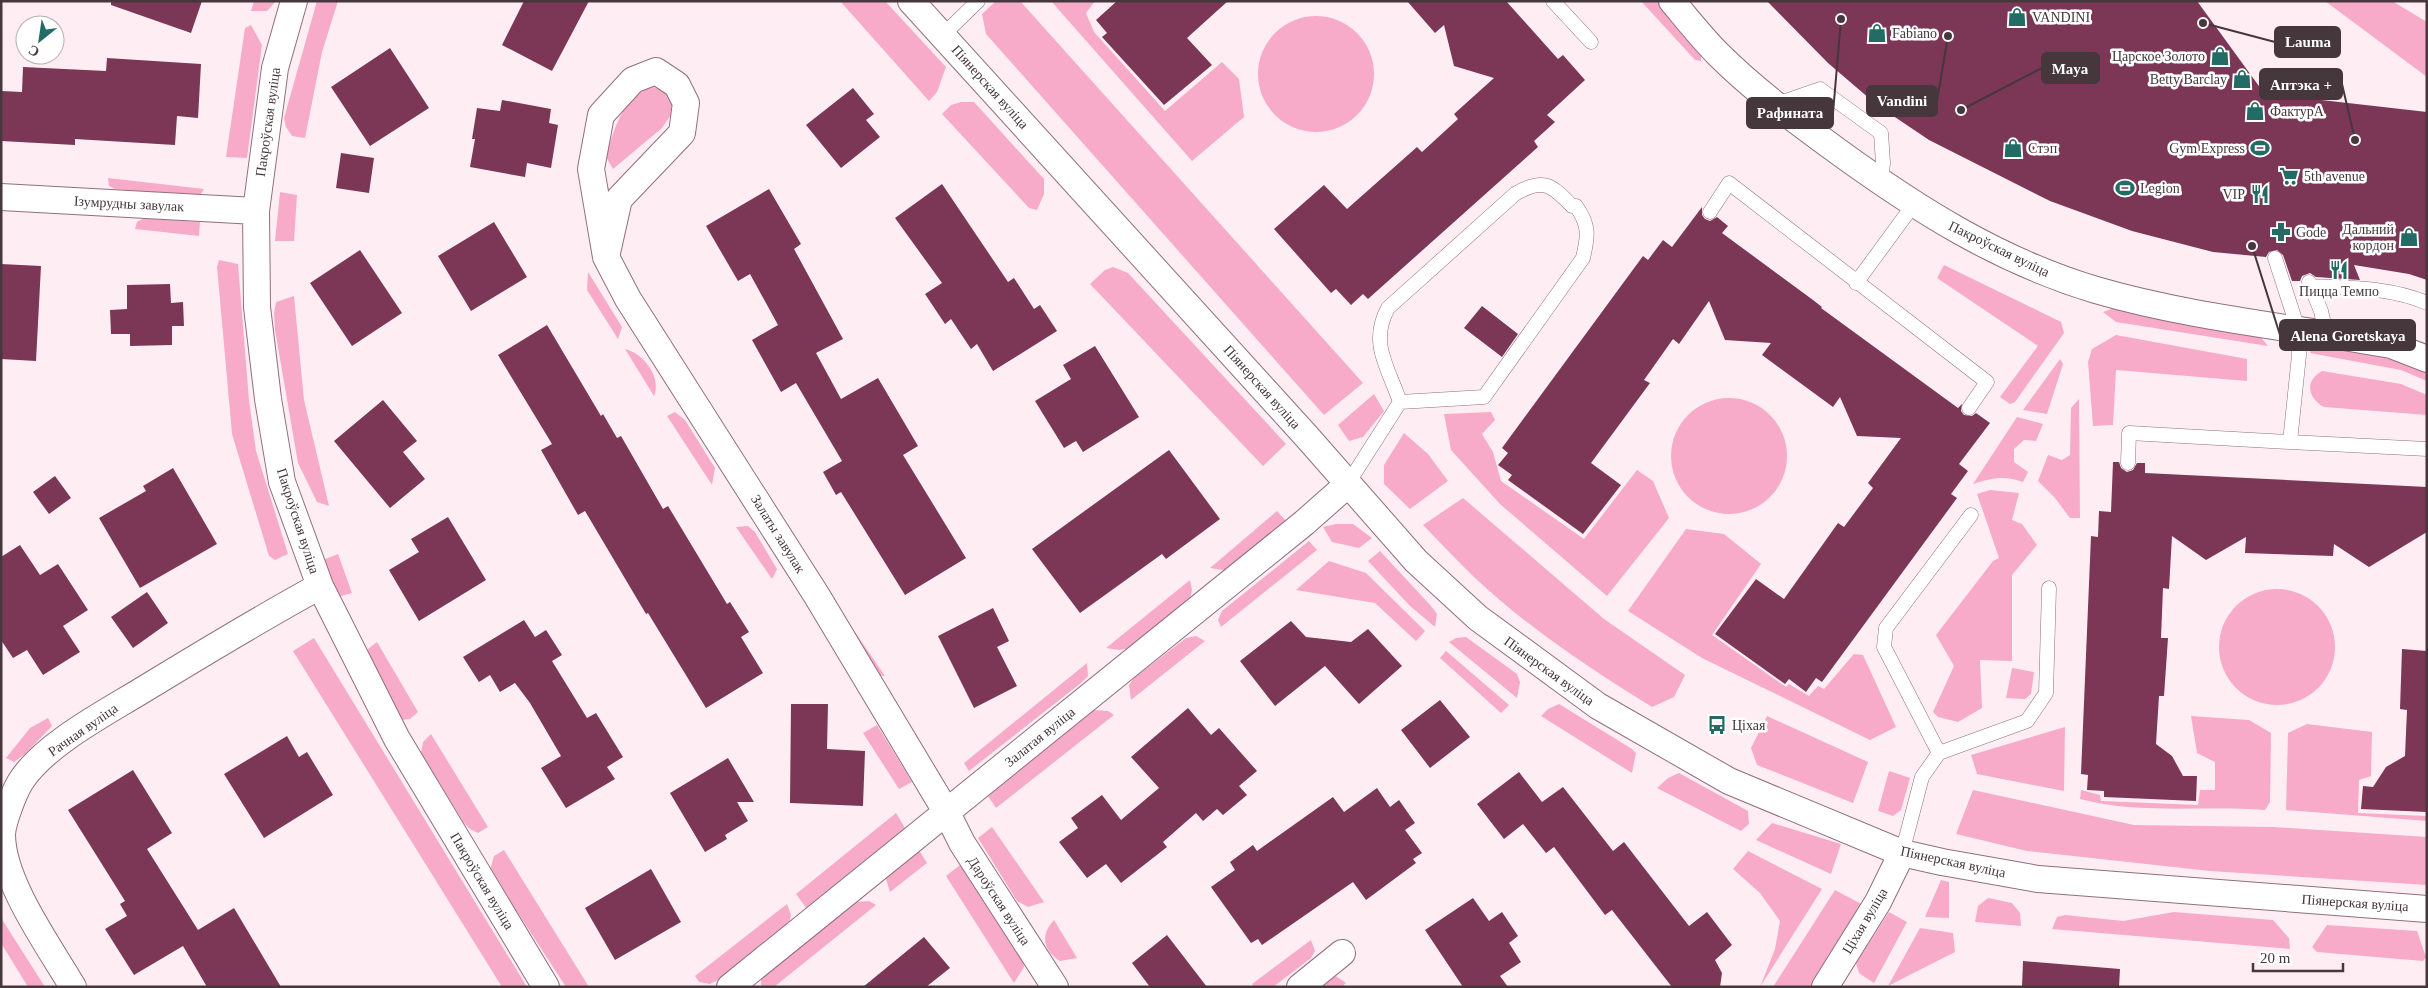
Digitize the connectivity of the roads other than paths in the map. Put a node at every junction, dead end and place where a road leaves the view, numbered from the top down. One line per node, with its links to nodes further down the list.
1 (294, 1): 12 (street, Пакроўская вуліца)
2 (911, 1): 6 (street, Піянерская вуліца)
3 (978, 1): 6 (lane)
4 (1553, 1): 7 (lane)
5 (1672, 1): 8 (street, Пакроўская вуліца)
6 (943, 35): 26 (street, Піянерская вуліца)
7 (1591, 42)
8 (1774, 105): 9 (street, Пакроўская вуліца); 9 (lane)
9 (1881, 182): 11 (street, Пакроўская вуліца)
10 (1, 197): 12 (street, Ізумрудны завулак)
11 (1914, 204): 16 (lane); 18 (street, Пакроўская вуліца)
12 (256, 212): 28 (street, Пакроўская вуліца)
13 (1710, 212): 16 (lane)
14 (606, 257): 14 (street, Залаты завулак); 31 (street, Залаты завулак)
15 (2275, 258): 18 (lane)
16 (1856, 282): 22 (lane)
17 (2427, 303): 19 (lane)
18 (2298, 329): 19 (street, Пакроўская вуліца); 23 (lane)
19 (2326, 333): 20 (street, Пакроўская вуліца)
20 (2427, 359)
21 (1400, 402): 21 (lane); 26 (lane)
22 (1969, 408)
23 (2290, 442): 24 (lane); 25 (lane)
24 (2427, 449)
25 (2128, 463)
26 (1347, 485): 31 (street, Залатая вуліца); 32 (street, Піянерская вуліца)
27 (1971, 515): 30 (lane)
28 (320, 586): 35 (street, Рачная вуліца); 36 (street, Пакроўская вуліца)
29 (2049, 588): 30 (lane)
30 (1939, 753): 32 (lane)
31 (947, 813): 37 (street, Залатая вуліца); 38 (street, Дароўская вуліца)
32 (1902, 853): 33 (street, Піянерская вуліца); 40 (street, Ціхая вуліца)
33 (2427, 909)
34 (1342, 953): 39 (street)
35 (73, 987)
36 (546, 987)
37 (730, 987)
38 (1055, 987)
39 (1300, 987)
40 (1825, 987)

